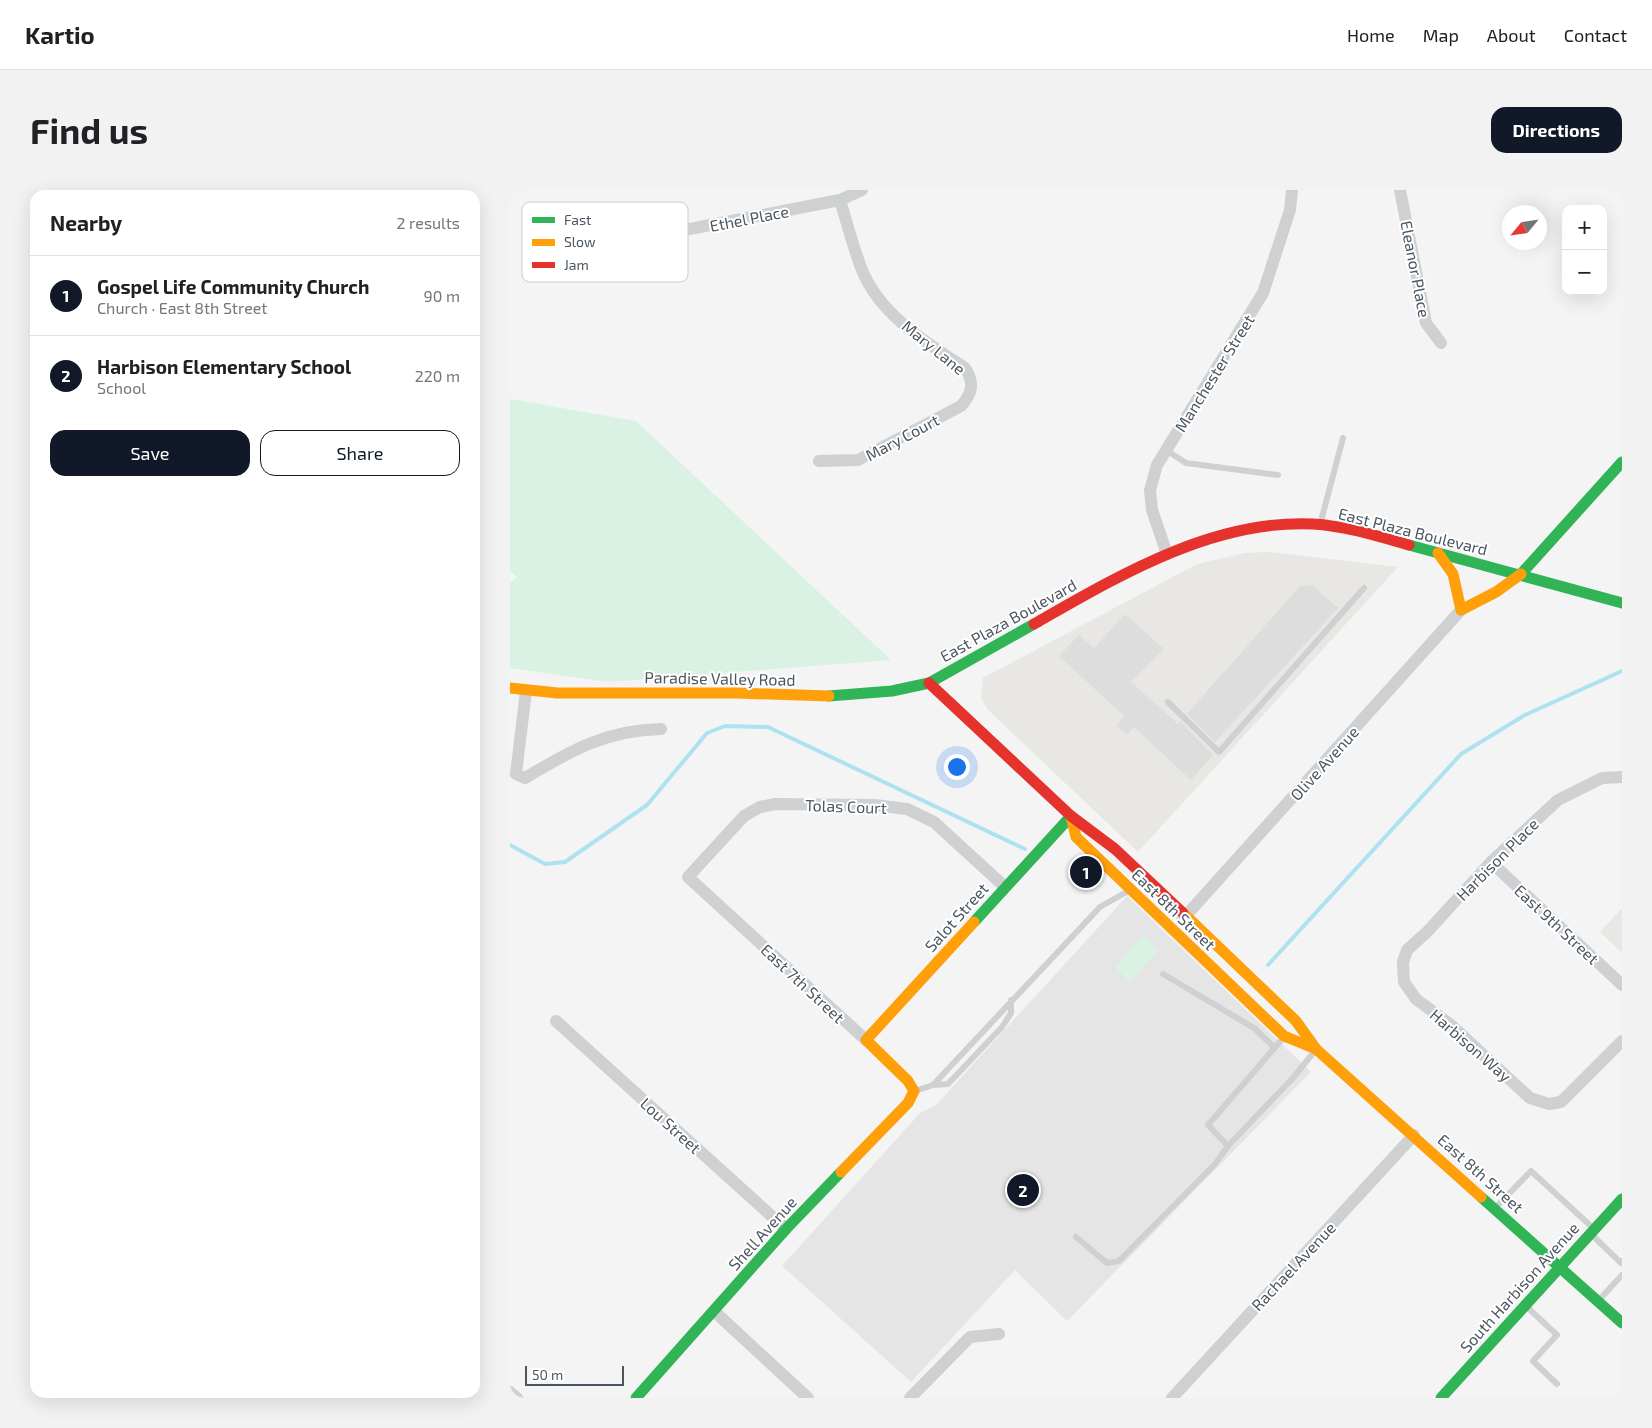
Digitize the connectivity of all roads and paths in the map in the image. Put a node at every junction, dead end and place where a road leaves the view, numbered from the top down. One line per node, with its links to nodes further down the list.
1 (862, 190): 4 (street, Ethel Place)
2 (1292, 190): 9 (street, Manchester Street)
3 (1400, 190): 6 (street, Eleanor Place)
4 (840, 200): 5 (street, Ethel Place); 7 (street, Mary Lane)
5 (688, 229)
6 (1441, 343)
7 (972, 389): 10 (street, Mary Court)
8 (1343, 438): 13 (lane)
9 (1166, 450): 12 (lane); 15 (street, Manchester Street)
10 (819, 461)
11 (1622, 462): 16 (main road)
12 (1278, 475)
13 (1320, 525): 14 (main road, East Plaza Boulevard); 15 (main road, East Plaza Boulevard)
14 (1438, 553): 16 (main road, East Plaza Boulevard); 19 (main road)
15 (1168, 554): 20 (main road, East Plaza Boulevard)
16 (1521, 574): 18 (main road, East Plaza Boulevard); 19 (main road)
17 (1364, 588): 23 (lane)
18 (1622, 603)
19 (1461, 610): 31 (street, Olive Avenue)
20 (929, 683): 22 (main road, Paradise Valley Road); 26 (main road, East 8th Street)
21 (510, 688): 22 (main road, Paradise Valley Road)
22 (526, 691): 24 (street)
23 (1168, 702)
24 (661, 729)
25 (1622, 777): 27 (street, Harbison Place)
26 (1070, 816): 29 (main road, Salot Street); 30 (main road, East 8th Street); 31 (main road, East 8th Street)
27 (1491, 862): 34 (street, Harbison Place); 35 (street, East 9th Street)
28 (688, 878): 29 (street, Tolas Court); 39 (street, East 7th Street)
29 (1005, 886): 39 (main road, Salot Street)
30 (1132, 889): 32 (main road, East 8th Street); 36 (lane)
31 (1186, 915): 32 (street, Olive Avenue); 42 (main road, East 8th Street)
32 (1173, 929): 38 (main road, East 8th Street)
33 (1163, 974): 41 (lane)
34 (1403, 975): 40 (street, Harbison Way)
35 (1622, 986)
36 (1011, 1000): 43 (lane); 43 (lane)
37 (556, 1021): 49 (street, Lou Street)
38 (1284, 1036): 41 (lane); 42 (main road, East 8th Street)
39 (866, 1040): 44 (main road, East 7th Street)
40 (1622, 1041)
41 (1274, 1047): 46 (lane)
42 (1316, 1049): 45 (main road, East 8th Street); 46 (lane)
43 (933, 1085): 44 (lane)
44 (914, 1091): 49 (main road, Shell Avenue)
45 (1414, 1135): 48 (main road, East 8th Street); 64 (street, Rachael Avenue)
46 (1228, 1146): 51 (lane)
47 (1622, 1199): 50 (main road, South Harbison Avenue)
48 (1494, 1209): 50 (lane); 53 (main road, East 8th Street)
49 (786, 1229): 57 (main road, Shell Avenue)
50 (1592, 1231): 52 (lane); 53 (main road, South Harbison Avenue)
51 (1076, 1237)
52 (1621, 1262): 54 (lane)
53 (1560, 1266): 55 (main road, East 8th Street); 56 (main road, South Harbison Avenue)
54 (1622, 1274): 55 (lane)
55 (1598, 1301): 58 (main road, East 8th Street)
56 (1525, 1304): 60 (lane); 65 (main road, South Harbison Avenue)
57 (714, 1312): 61 (main road, Shell Avenue); 62 (street)
58 (1622, 1322)
59 (999, 1334): 63 (street)
60 (1557, 1384)
61 (636, 1398)
62 (808, 1398)
63 (910, 1398)
64 (1172, 1398)
65 (1441, 1398)

